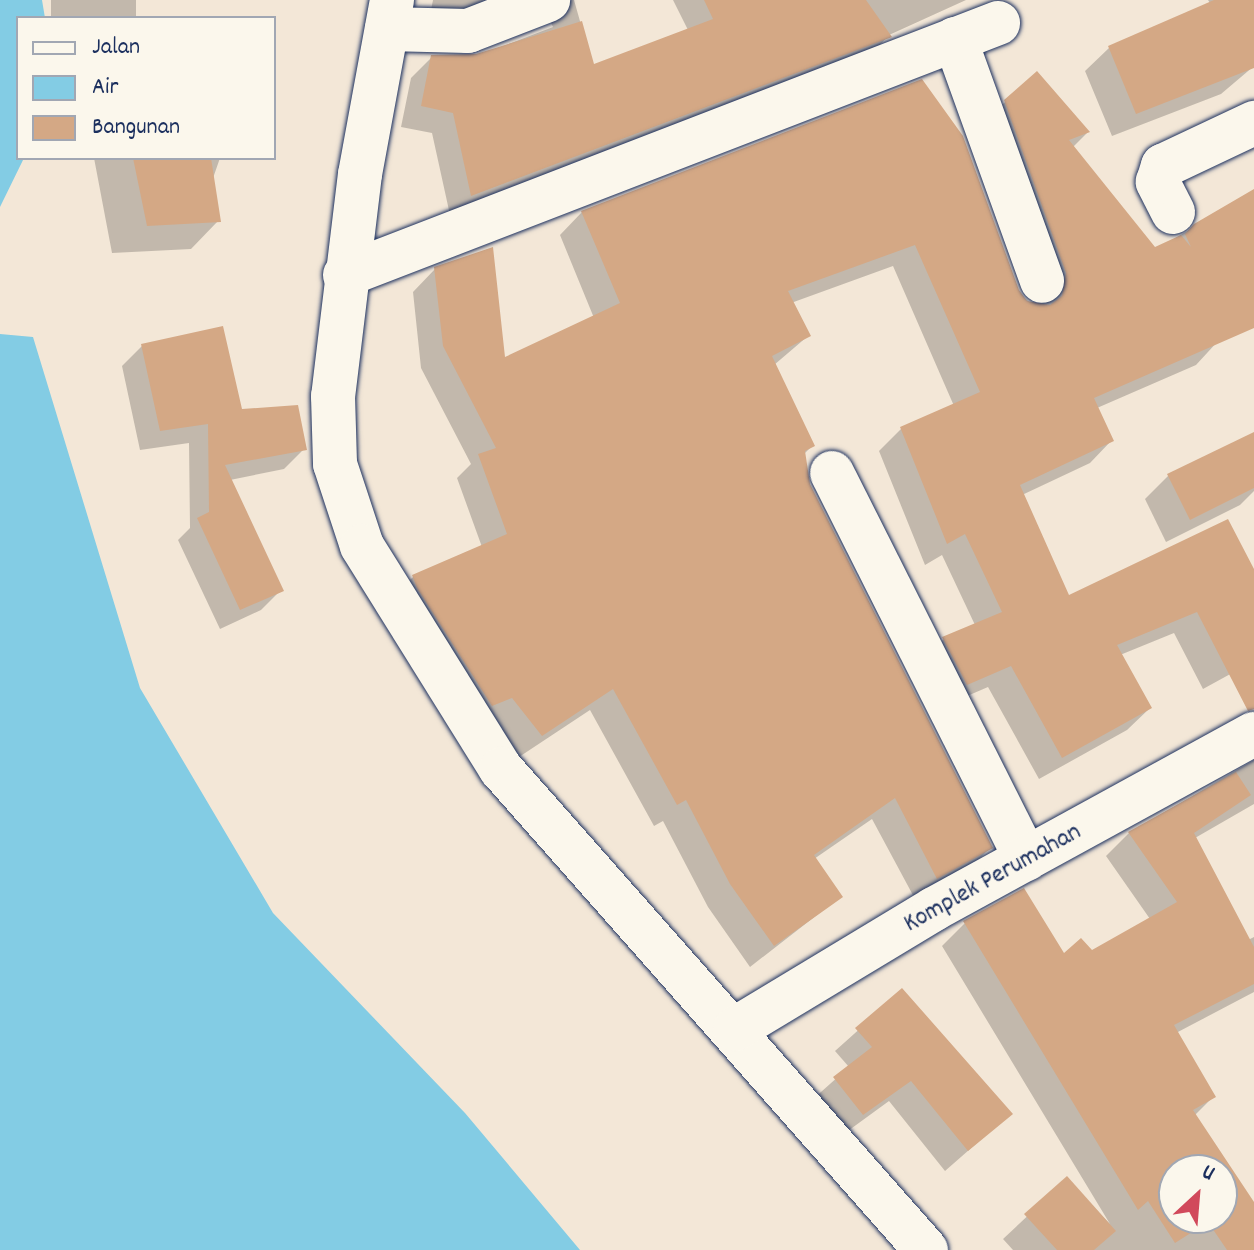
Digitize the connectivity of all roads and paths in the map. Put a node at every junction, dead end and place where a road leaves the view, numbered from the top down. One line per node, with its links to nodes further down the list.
1 (548, 0): 2 (street)
2 (390, 14): 7 (street)
3 (998, 23): 4 (street)
4 (955, 39): 7 (street); 8 (street)
5 (1254, 123): 6 (street)
6 (1173, 212)
7 (345, 275): 12 (street)
8 (1042, 281)
9 (832, 473): 11 (street)
10 (1254, 734): 11 (street, Komplek Perumahan)
11 (1026, 859): 12 (street, Komplek Perumahan)
12 (735, 1029): 13 (street)
13 (926, 1250)

